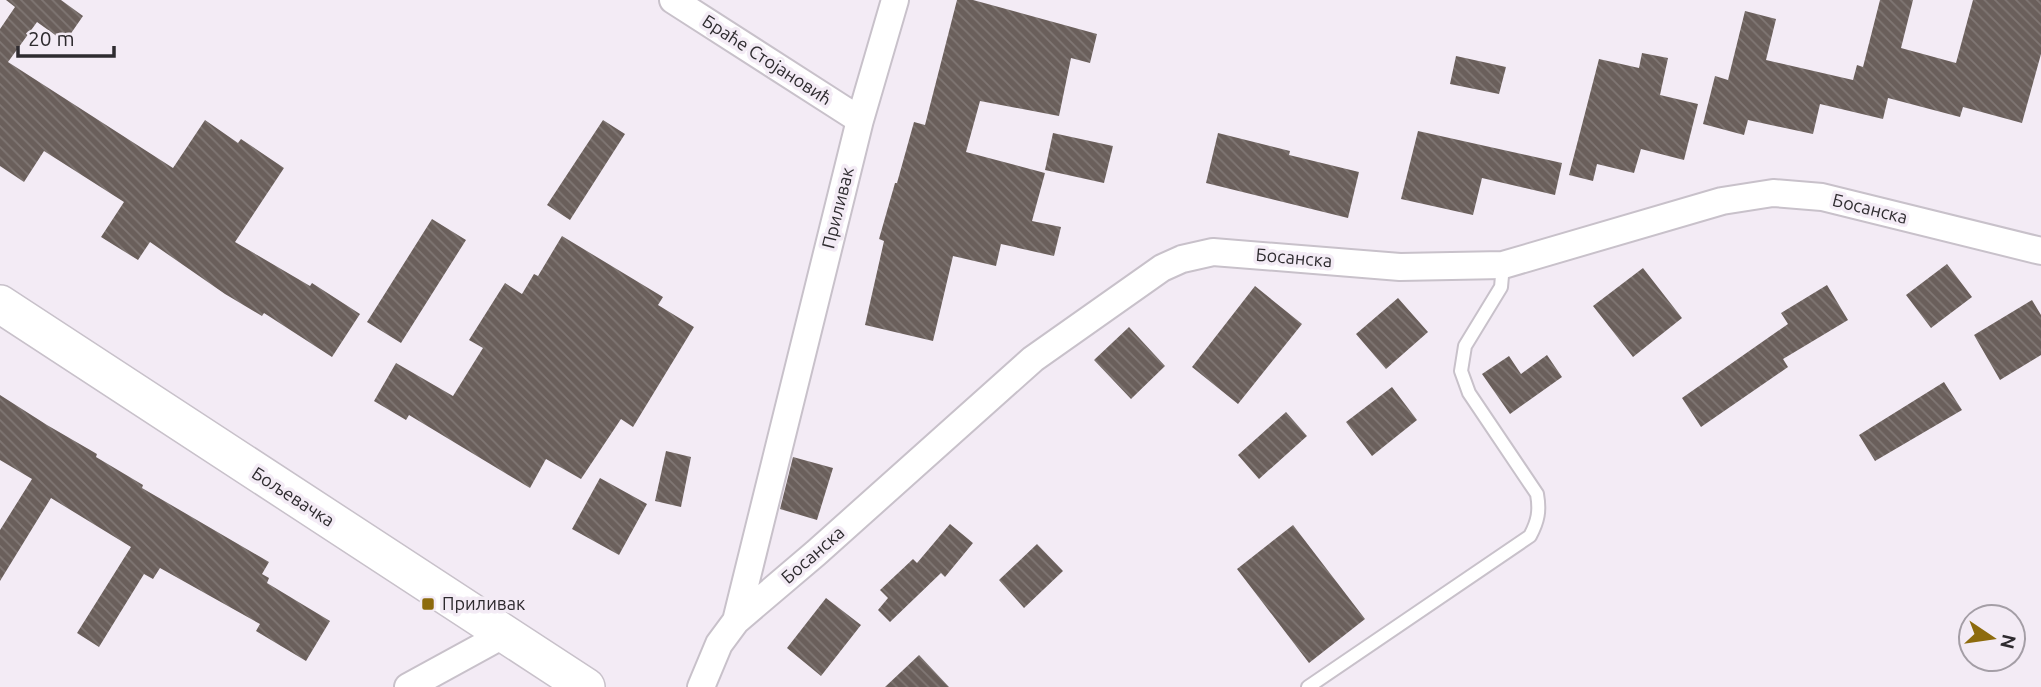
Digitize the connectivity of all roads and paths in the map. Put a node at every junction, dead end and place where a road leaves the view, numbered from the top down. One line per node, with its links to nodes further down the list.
1 (673, 0): 3 (street, Браће Стојановић)
2 (895, 0): 3 (street, Приливак)
3 (860, 120): 7 (street, Приливак)
4 (2041, 251): 5 (street, Босанска)
5 (1503, 265): 7 (street, Босанска); 12 (lane)
6 (0, 304): 8 (main road, Бољевачка)
7 (736, 621): 11 (street, Босанска)
8 (505, 634): 9 (street); 10 (main road, Бољевачка)
9 (408, 687)
10 (586, 687)
11 (701, 687)
12 (1308, 687)

